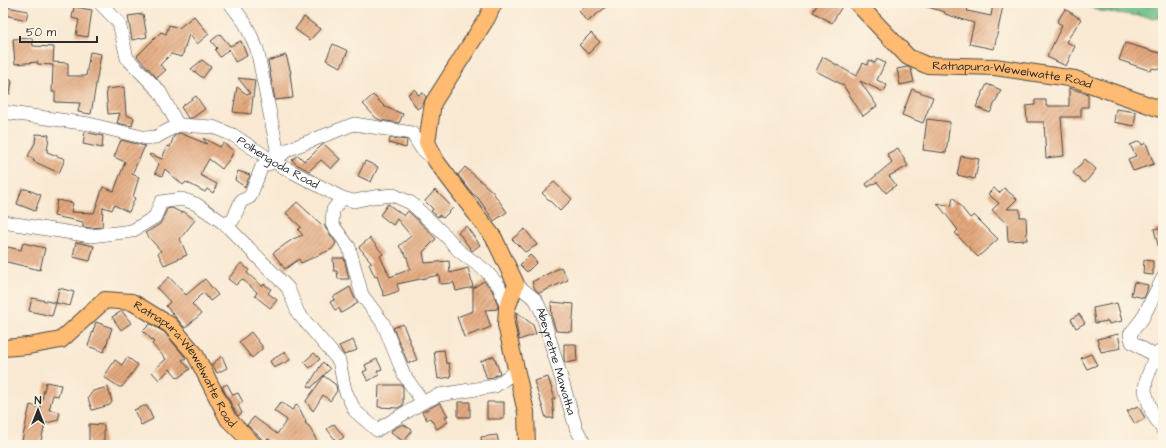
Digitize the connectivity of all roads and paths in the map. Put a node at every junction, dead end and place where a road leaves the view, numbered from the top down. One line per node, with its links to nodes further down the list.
1 (100, 3): 7 (street)
2 (230, 3): 9 (street)
3 (494, 3): 8 (main road)
4 (857, 3): 5 (main road, Ratnapura-Wewelwatte Road)
5 (1163, 110)
6 (3, 112): 7 (street)
7 (178, 125): 9 (street, Polhengoda Road)
8 (436, 161): 9 (street); 14 (main road)
9 (274, 162): 10 (street, Polhengoda Road); 12 (street)
10 (342, 198): 15 (street, Polhengoda Road); 19 (street)
11 (3, 222): 12 (street)
12 (225, 224): 19 (street)
13 (1163, 278): 17 (street)
14 (516, 284): 15 (main road); 23 (street, Abeyretne Mawatha)
15 (507, 308): 18 (main road)
16 (3, 348): 21 (main road, Ratnapura-Wewelwatte Road)
17 (1159, 353): 20 (street)
18 (516, 371): 19 (street); 22 (main road)
19 (423, 402)
20 (1163, 430)
21 (254, 445)
22 (527, 445)
23 (585, 445)

